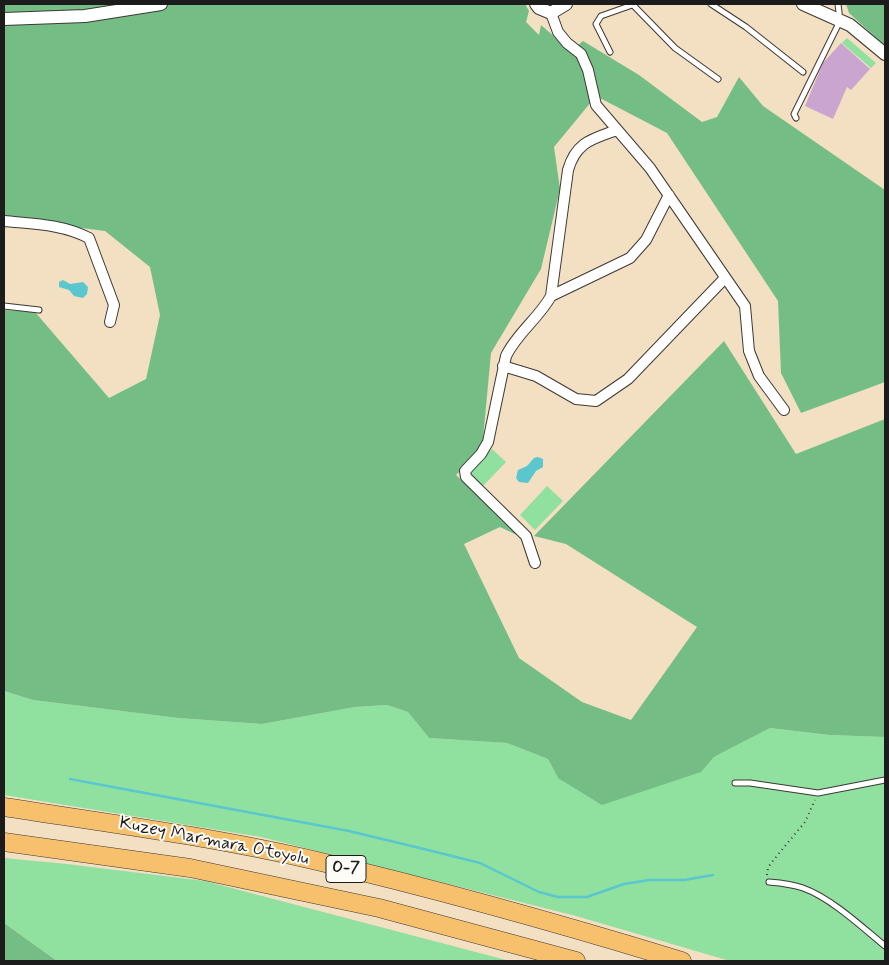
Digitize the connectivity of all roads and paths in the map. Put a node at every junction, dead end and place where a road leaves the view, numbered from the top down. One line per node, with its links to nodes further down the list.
1 (161, 4): 9 (street)
2 (536, 4): 8 (street)
3 (566, 4): 8 (street)
4 (634, 4): 11 (lane); 14 (lane)
5 (711, 4): 13 (lane)
6 (803, 4): 10 (street)
7 (838, 4): 10 (lane)
8 (551, 13): 16 (street)
9 (4, 19)
10 (840, 21): 12 (street); 15 (lane)
11 (610, 52)
12 (885, 54)
13 (803, 72)
14 (718, 79)
15 (796, 118)
16 (617, 130): 17 (street); 20 (street)
17 (669, 195): 19 (street); 20 (street)
18 (4, 220): 23 (street)
19 (725, 278): 24 (street); 25 (street)
20 (552, 296): 24 (street)
21 (4, 306): 22 (lane)
22 (39, 310)
23 (110, 322)
24 (503, 366): 26 (street)
25 (784, 410)
26 (535, 563)
27 (885, 780): 29 (lane)
28 (735, 783): 29 (lane)
29 (818, 793): 32 (path)
30 (4, 807): 35 (highway, Kuzey Marmara Otoyolu / O-7)
31 (4, 842): 34 (highway, Kuzey Marmara Otoyolu / O-7)
32 (769, 882): 33 (lane)
33 (885, 946)
34 (576, 961)
35 (682, 961)

